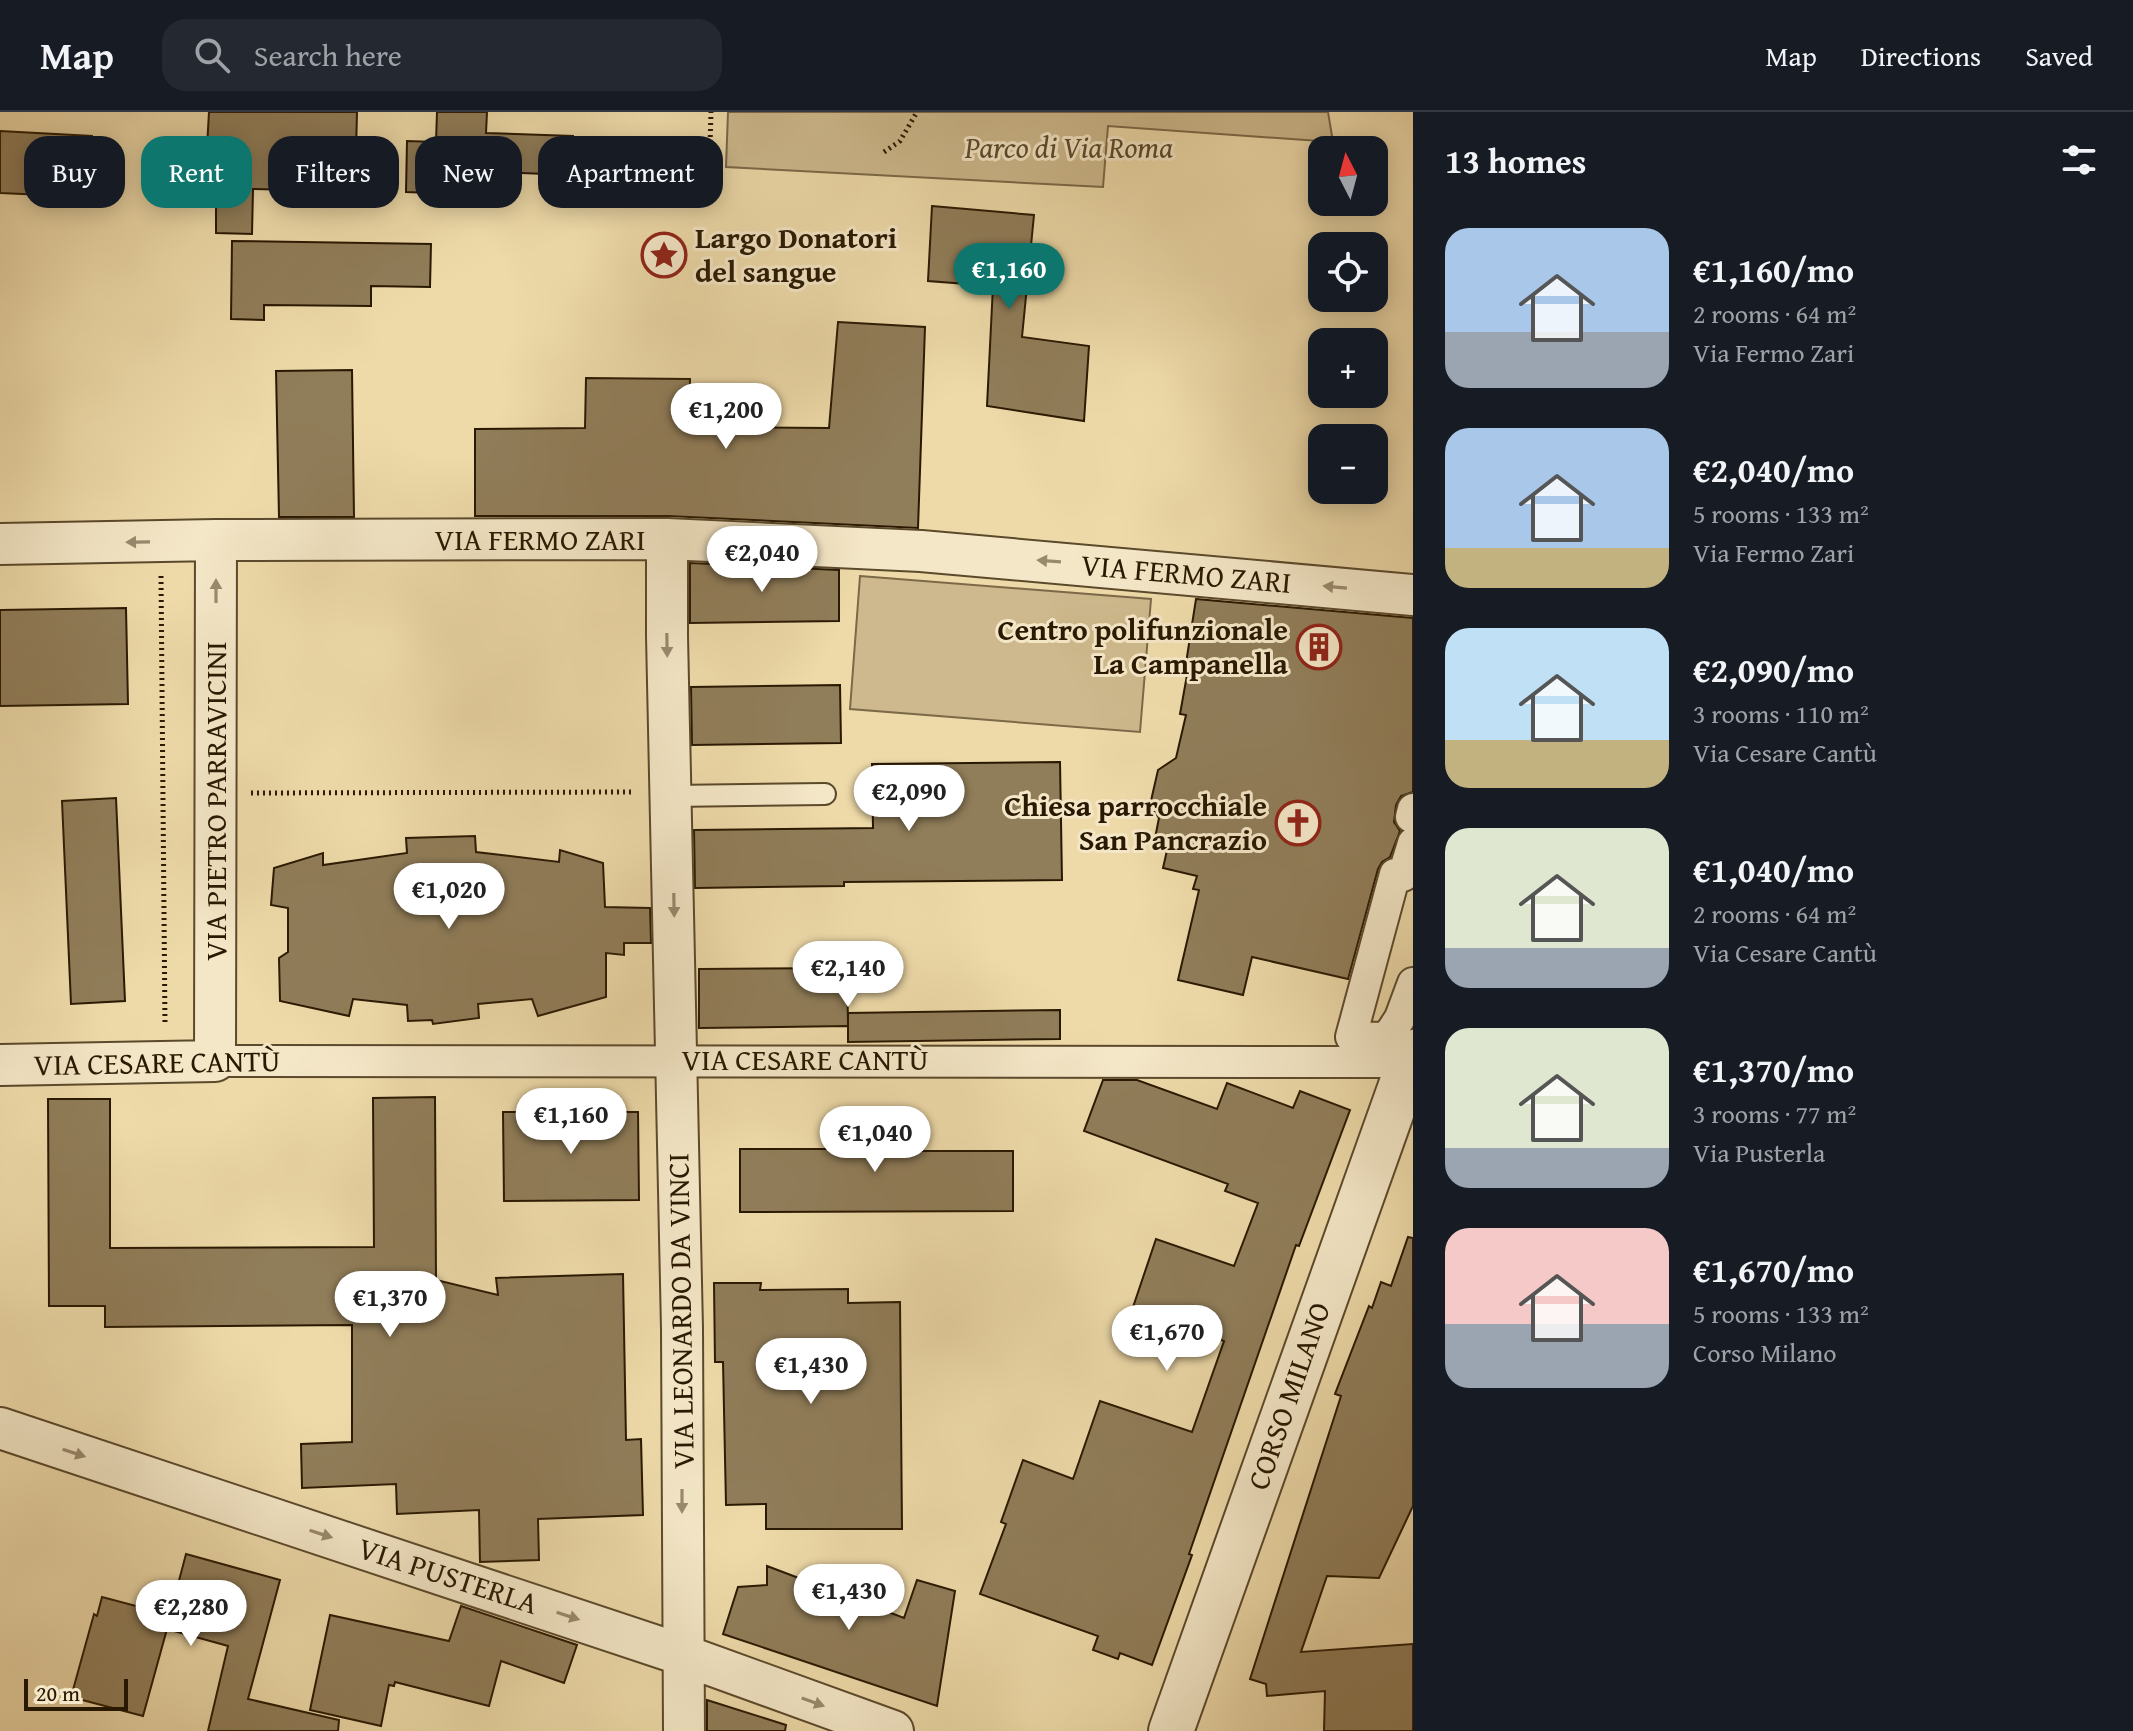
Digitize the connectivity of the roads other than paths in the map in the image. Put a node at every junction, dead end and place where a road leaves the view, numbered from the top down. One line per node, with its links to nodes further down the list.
1 (667, 539): 2 (street, VIA FERMO ZARI); 4 (street, VIA FERMO ZARI, one-way to 1); 5 (street, VIA LEONARDO DA VINCI, one-way to 5)
2 (216, 540): 3 (street, VIA FERMO ZARI, one-way to 3); 13 (street, VIA PIETRO PARRAVICINI, one-way to 2)
3 (0, 544)
4 (1413, 595)
5 (654, 794): 6 (lane); 11 (street, VIA LEONARDO DA VINCI, one-way to 11)
6 (825, 794)
7 (1413, 809): 8 (street)
8 (1413, 817)
9 (1413, 843): 10 (street)
10 (1413, 983)
11 (678, 1060): 12 (street, VIA CESARE CANTÙ); 13 (street, VIA CESARE CANTÙ); 16 (street, VIA LEONARDO DA VINCI, one-way to 16)
12 (1401, 1060): 19 (street, CORSO MILANO)
13 (215, 1061): 14 (street, VIA CESARE CANTÙ)
14 (0, 1065)
15 (0, 1428): 16 (street, VIA PUSTERLA, one-way to 16)
16 (683, 1655): 17 (street, VIA LEONARDO DA VINCI); 18 (street, VIA PUSTERLA, one-way to 18)
17 (684, 1731)
18 (893, 1731)
19 (1171, 1731)

